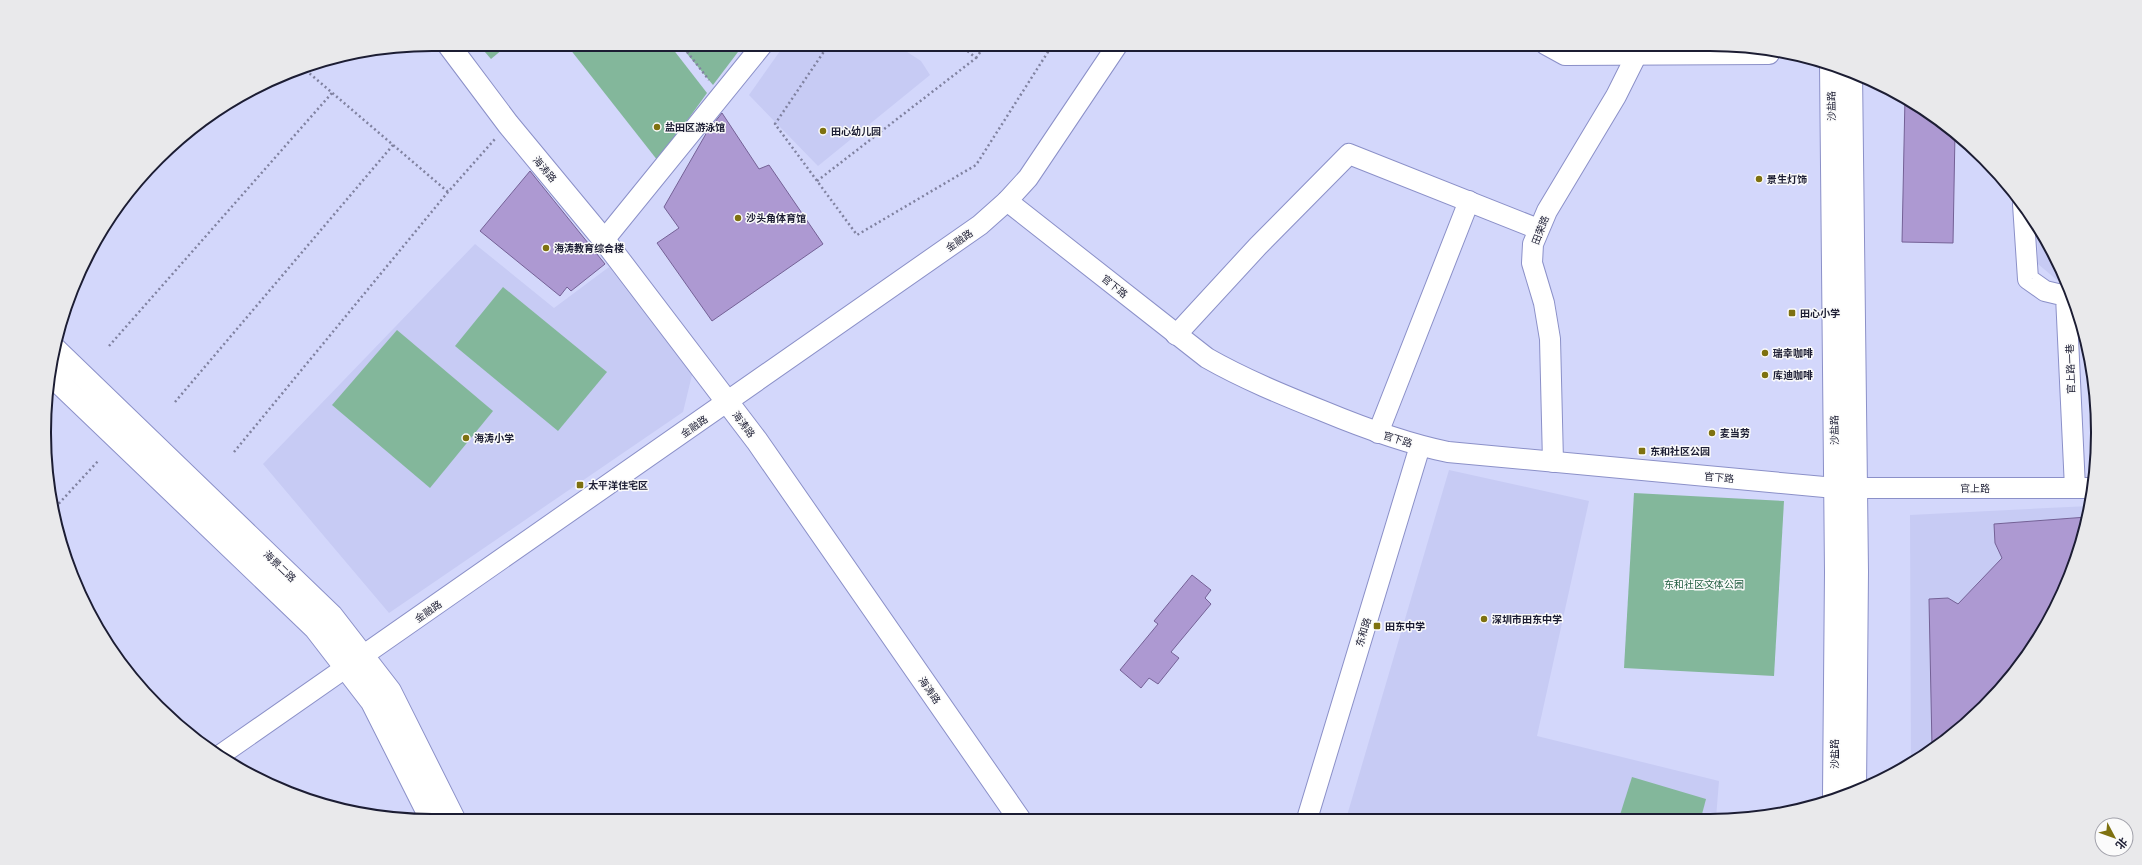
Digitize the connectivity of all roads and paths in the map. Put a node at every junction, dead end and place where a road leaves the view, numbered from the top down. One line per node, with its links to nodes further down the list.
1 (453, 51): 20 (street, 海涛路)
2 (686, 51): 19 (path)
3 (757, 51): 19 (street)
4 (824, 51): 22 (path)
5 (967, 51): 14 (path)
6 (981, 51): 14 (path)
7 (1049, 51): 22 (path)
8 (1113, 51): 24 (street, 金融路)
9 (1558, 51): 10 (street)
10 (1612, 51)
11 (1635, 51): 27 (street, 田荣路)
12 (1689, 51): 13 (street)
13 (1750, 53)
14 (976, 58): 22 (path)
15 (1831, 71): 43 (street, 沙盐路)
16 (308, 72): 18 (path)
17 (1851, 78): 43 (street, 沙盐路)
18 (332, 92): 21 (path); 32 (path)
19 (721, 95): 28 (street)
20 (508, 124): 23 (path); 28 (street, 海涛路)
21 (393, 145): 23 (path); 35 (path)
22 (817, 181)
23 (448, 192): 39 (path)
24 (1007, 201): 31 (street, 官下路); 36 (street, 金融路)
25 (1469, 202): 27 (street); 31 (street); 37 (street)
26 (2024, 217): 29 (street, 官上路一巷)
27 (1538, 229): 41 (street, 田荣路)
28 (604, 240): 36 (street, 海涛路)
29 (2065, 295)
30 (2070, 307): 42 (street, 官上路一巷)
31 (1176, 335): 37 (street, 官下路)
32 (110, 346)
33 (59, 354): 45 (street, 海景二路)
34 (55, 378): 45 (street, 海景二路)
35 (175, 402)
36 (728, 402): 45 (street, 金融路); 51 (street, 海涛路)
37 (1378, 433): 38 (street, 官下路)
38 (1420, 446): 41 (street, 官下路); 52 (street, 东和路)
39 (234, 452)
40 (99, 460): 44 (path)
41 (1553, 462): 43 (street, 官下路)
42 (2084, 488): 43 (street, 官上路)
43 (1845, 489): 47 (street, 沙盐路); 48 (street, 沙盐路)
44 (58, 505)
45 (354, 662): 46 (street, 金融路); 49 (street, 海景二路); 50 (street, 海景二路)
46 (224, 752)
47 (1855, 785)
48 (1834, 793)
49 (428, 814)
50 (452, 814)
51 (1016, 814)
52 (1309, 814)

